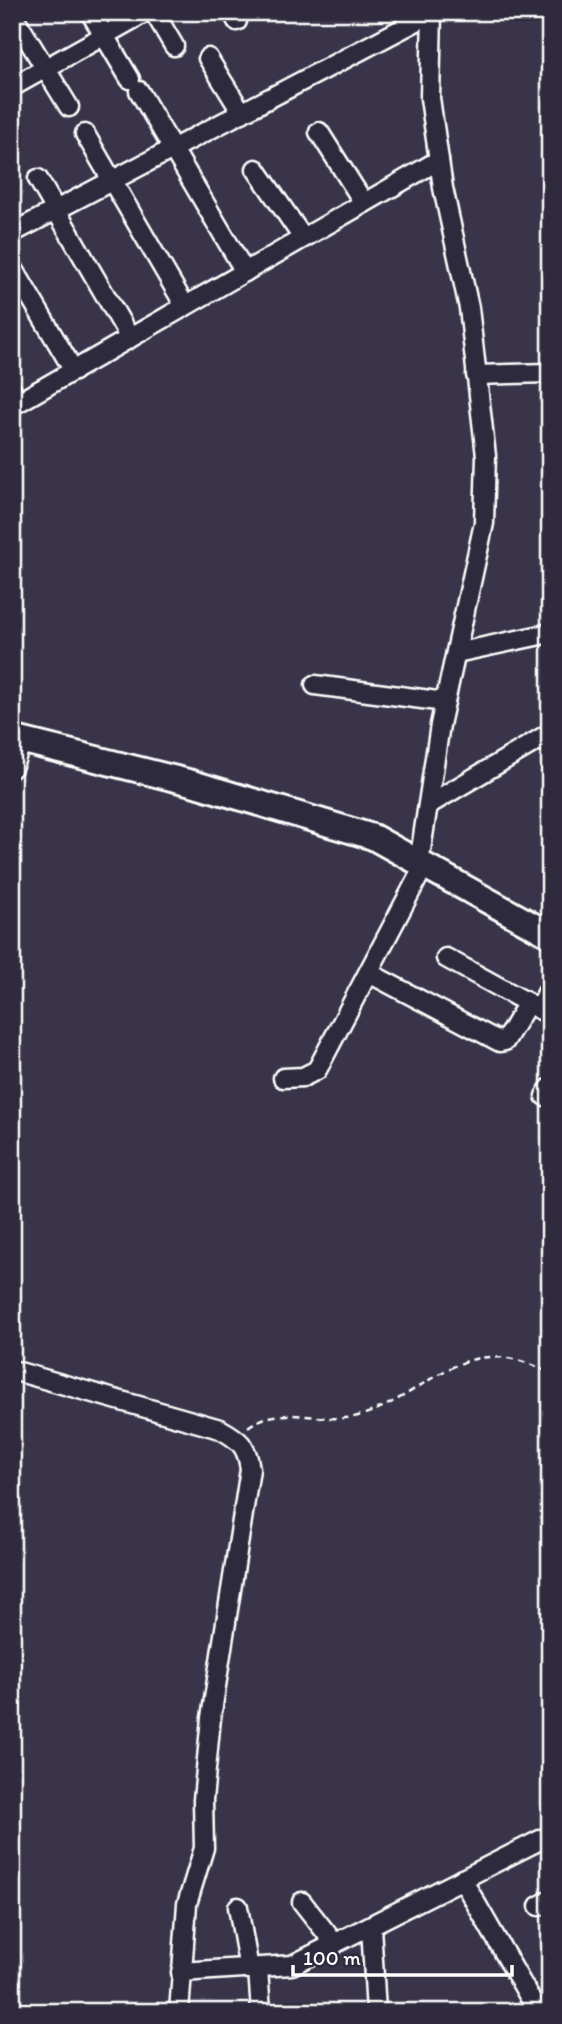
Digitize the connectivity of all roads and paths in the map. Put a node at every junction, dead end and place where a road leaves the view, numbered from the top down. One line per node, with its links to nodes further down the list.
1 (90, 12): 6 (street)
2 (146, 12): 6 (street)
3 (154, 12): 7 (street)
4 (432, 12): 12 (street); 16 (street)
5 (19, 25): 9 (street)
6 (105, 37): 9 (street); 15 (street)
7 (174, 46)
8 (208, 58): 12 (street)
9 (46, 69): 10 (street); 11 (street)
10 (12, 87)
11 (69, 107)
12 (242, 113): 15 (street)
13 (319, 132): 20 (street)
14 (85, 134): 19 (street)
15 (171, 150): 19 (street); 25 (street)
16 (439, 159): 20 (street); 30 (street)
17 (256, 169): 23 (street)
18 (38, 178): 21 (street)
19 (114, 180): 21 (street); 26 (street)
20 (365, 202): 23 (street)
21 (57, 211): 22 (street); 27 (street)
22 (12, 233)
23 (303, 238): 25 (street)
24 (12, 266): 28 (street)
25 (245, 272): 26 (street)
26 (185, 306): 27 (street)
27 (130, 338): 28 (street)
28 (74, 370): 31 (street)
29 (550, 373): 30 (street)
30 (475, 375): 33 (street)
31 (12, 391)
32 (550, 633): 33 (street)
33 (456, 653): 35 (street)
34 (315, 685): 35 (street)
35 (445, 702): 39 (street)
36 (550, 733): 39 (street)
37 (17, 740): 38 (street); 40 (main road)
38 (12, 768)
39 (428, 805): 40 (street)
40 (422, 865): 41 (main road); 43 (street)
41 (550, 935)
42 (446, 958): 45 (street)
43 (369, 973): 45 (street); 46 (street)
44 (550, 987): 45 (street)
45 (539, 1009)
46 (283, 1078)
47 (12, 1370): 49 (street)
48 (550, 1373): 49 (path)
49 (240, 1440): 57 (street)
50 (550, 1835): 51 (street)
51 (462, 1879): 54 (street); 61 (street)
52 (302, 1902): 55 (street)
53 (238, 1907): 56 (street)
54 (371, 1926): 55 (street); 60 (street)
55 (335, 1944): 56 (street)
56 (253, 1969): 57 (street); 59 (street)
57 (181, 1972): 58 (street)
58 (179, 2012)
59 (261, 2012)
60 (376, 2012)
61 (538, 2012)

